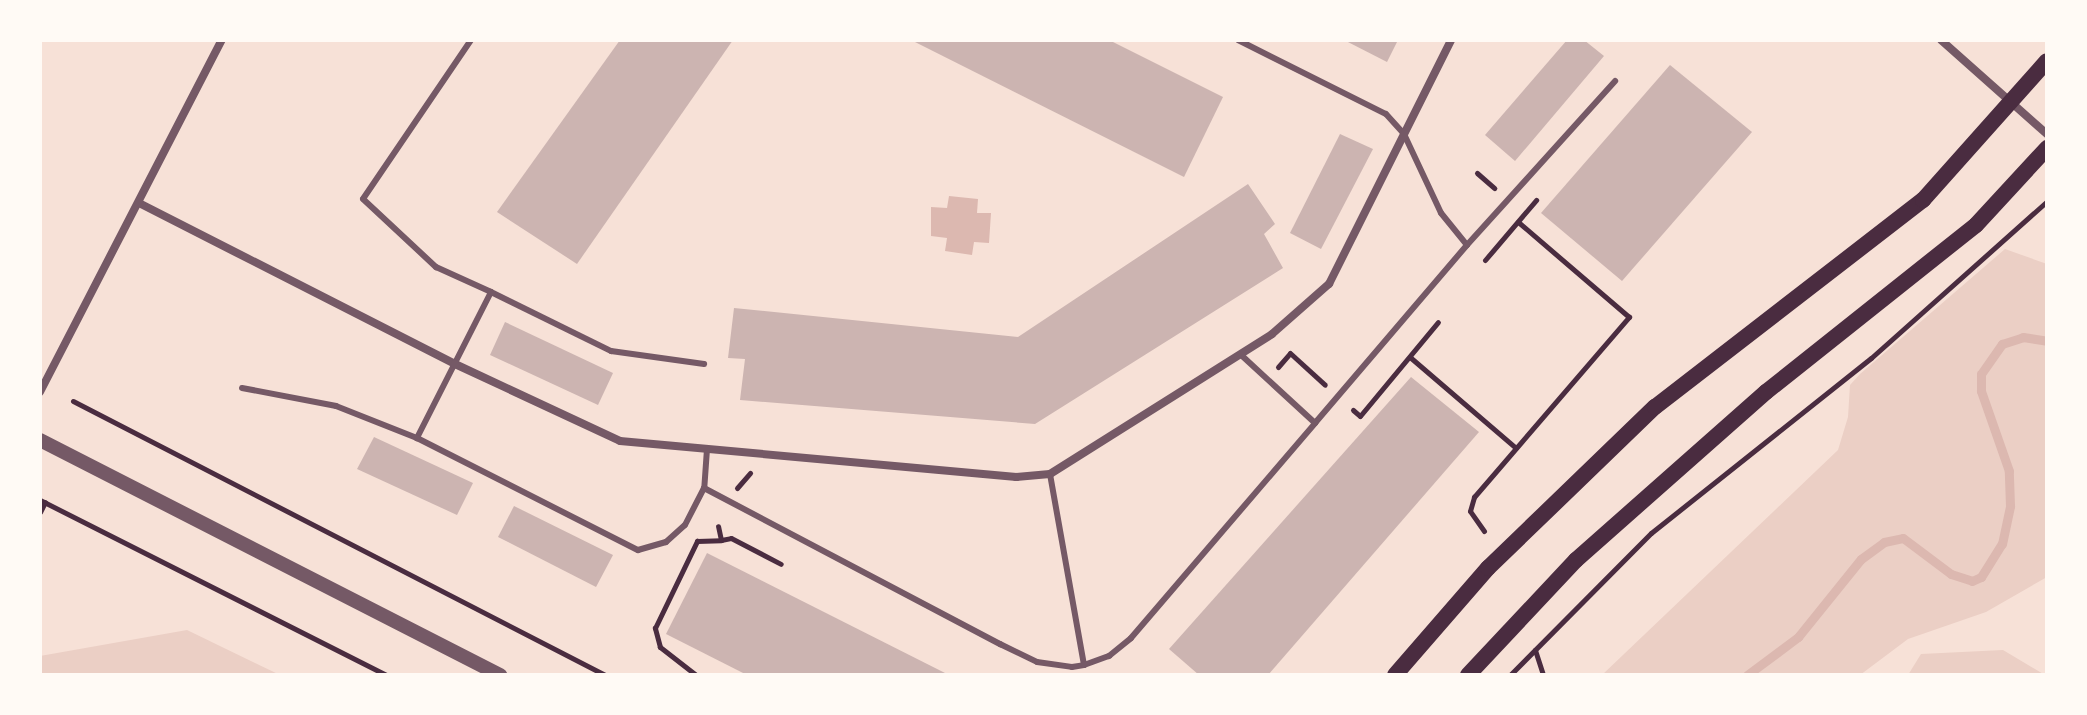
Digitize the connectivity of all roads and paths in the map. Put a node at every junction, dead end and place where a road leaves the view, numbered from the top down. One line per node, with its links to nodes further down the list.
1 (222, 40): 16 (street)
2 (471, 40): 20 (lane)
3 (1238, 40): 9 (lane)
4 (1451, 40): 9 (street)
5 (1941, 40): 8 (street)
6 (2047, 61): 8 (main road)
7 (1615, 81): 18 (lane)
8 (2010, 102): 10 (street); 53 (main road)
9 (1404, 134): 18 (lane); 22 (street)
10 (2047, 134)
11 (2047, 148): 54 (main road)
12 (1477, 173): 13 (path)
13 (1494, 188)
14 (1542, 193): 17 (path)
15 (2047, 201): 47 (path)
16 (139, 203): 24 (street); 29 (street)
17 (1518, 222): 19 (path); 35 (path)
18 (1467, 245): 32 (lane)
19 (1485, 260)
20 (491, 292): 24 (lane); 25 (lane)
21 (1438, 322): 23 (path)
22 (1241, 355): 32 (lane); 38 (street)
23 (1411, 358): 31 (path); 35 (path)
24 (455, 364): 33 (lane); 36 (street)
25 (704, 364)
26 (1278, 367): 27 (path)
27 (1325, 385)
28 (242, 388): 33 (lane)
29 (40, 392)
30 (73, 401): 51 (path)
31 (1353, 410)
32 (1315, 423): 48 (lane)
33 (417, 438): 39 (lane)
34 (40, 440): 50 (street)
35 (1516, 448): 44 (path)
36 (707, 449): 38 (street); 39 (lane)
37 (758, 474): 40 (path)
38 (1050, 474): 48 (lane)
39 (704, 488): 48 (lane)
40 (737, 489)
41 (42, 501): 42 (path); 49 (path)
42 (40, 512)
43 (718, 526): 45 (path)
44 (1484, 531)
45 (721, 540): 46 (path); 52 (path)
46 (781, 564)
47 (1535, 649): 55 (path); 56 (path)
48 (1084, 665)
49 (386, 675)
50 (500, 675)
51 (605, 675)
52 (696, 675)
53 (1395, 675)
54 (1468, 675)
55 (1510, 675)
56 (1543, 675)

